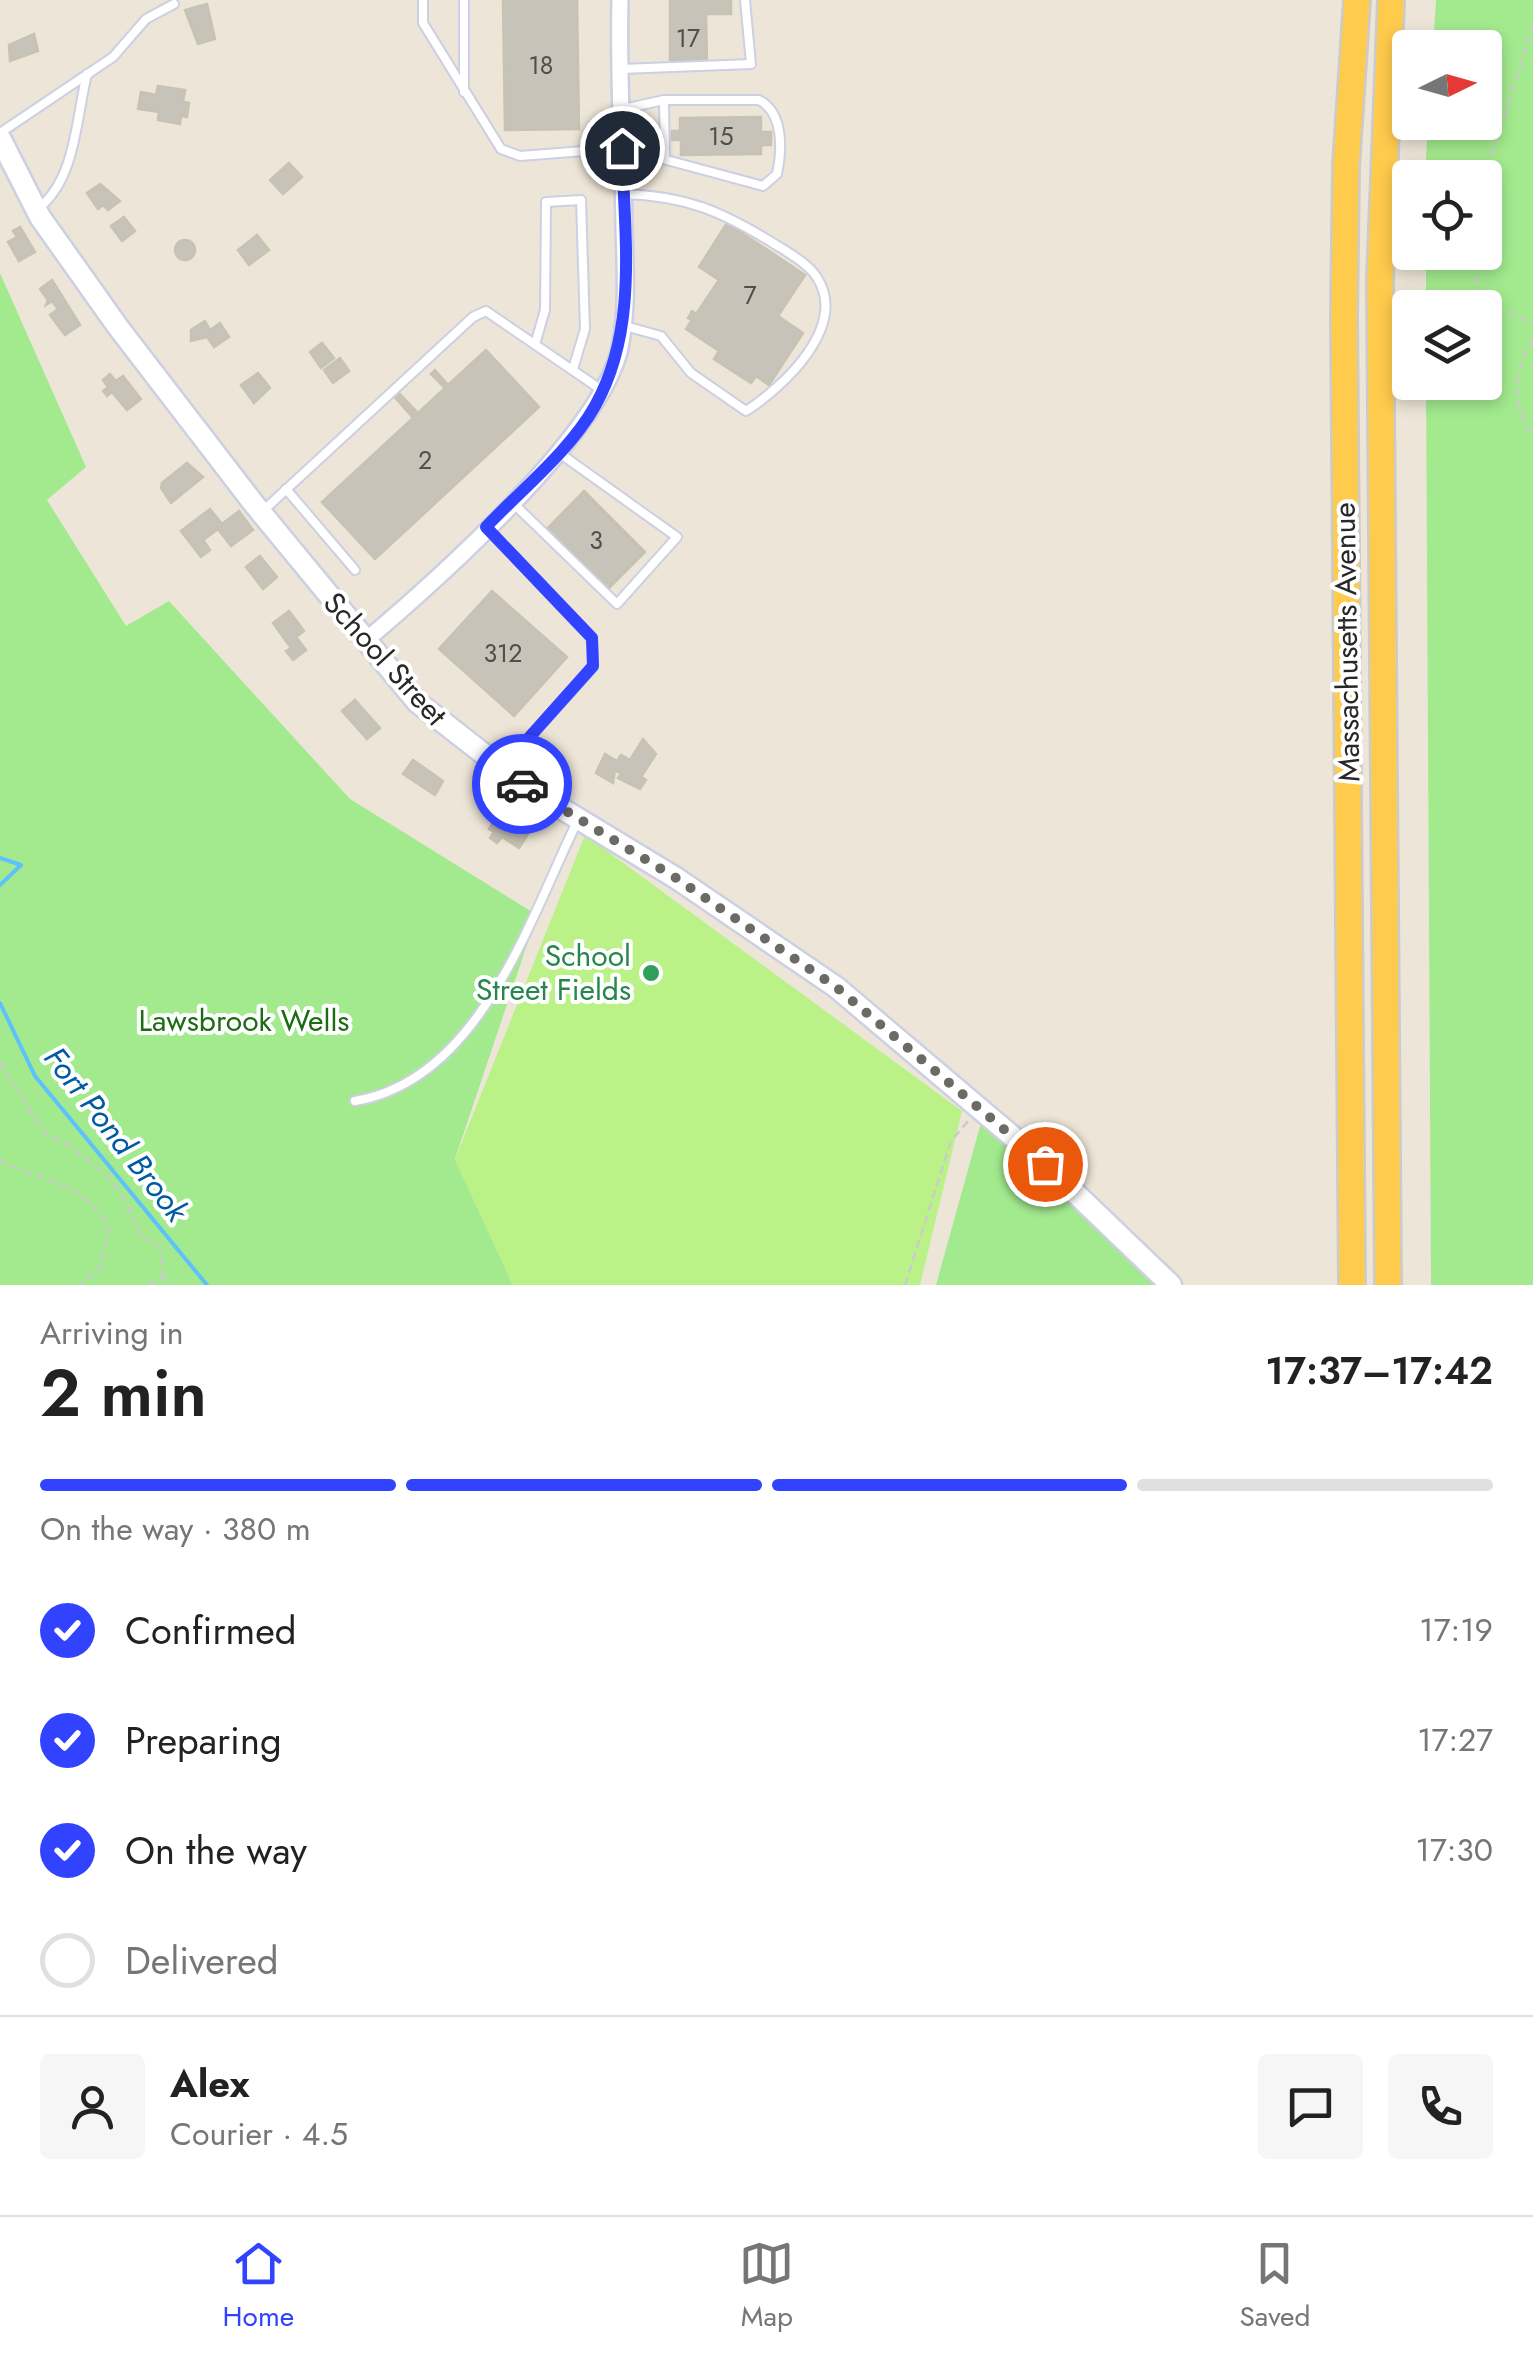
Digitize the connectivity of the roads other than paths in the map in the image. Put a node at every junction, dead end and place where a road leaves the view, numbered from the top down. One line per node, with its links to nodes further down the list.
1 (423, 0): 10 (lane)
2 (464, 0): 10 (lane)
3 (620, 0): 8 (street)
4 (745, 0): 8 (lane)
5 (1357, 0): 33 (highway, Massachusetts Avenue)
6 (1391, 0): 34 (highway, Massachusetts Avenue)
7 (174, 4): 9 (lane)
8 (621, 69): 12 (street)
9 (87, 74): 13 (lane); 17 (lane)
10 (464, 92): 14 (lane)
11 (664, 100): 12 (lane); 15 (lane); 15 (lane)
12 (623, 109): 14 (street)
13 (0, 136): 17 (street, School Street)
14 (622, 148): 15 (lane); 16 (street)
15 (665, 158)
16 (624, 194): 18 (street); 18 (lane)
17 (36, 211): 25 (street, School Street)
18 (623, 326): 21 (street)
19 (536, 342): 20 (lane); 20 (lane); 23 (lane)
20 (573, 369): 21 (lane)
21 (602, 391): 22 (street)
22 (558, 452): 24 (street); 24 (lane)
23 (286, 489): 25 (lane); 27 (lane)
24 (510, 501): 26 (street)
25 (261, 513): 28 (street, School Street)
26 (486, 527): 28 (street); 29 (lane)
27 (355, 570)
28 (364, 642): 29 (street, School Street)
29 (501, 769): 30 (street, School Street)
30 (579, 818): 31 (lane); 32 (street, School Street)
31 (355, 1101)
32 (1171, 1285)
33 (1352, 1285)
34 (1388, 1285)

